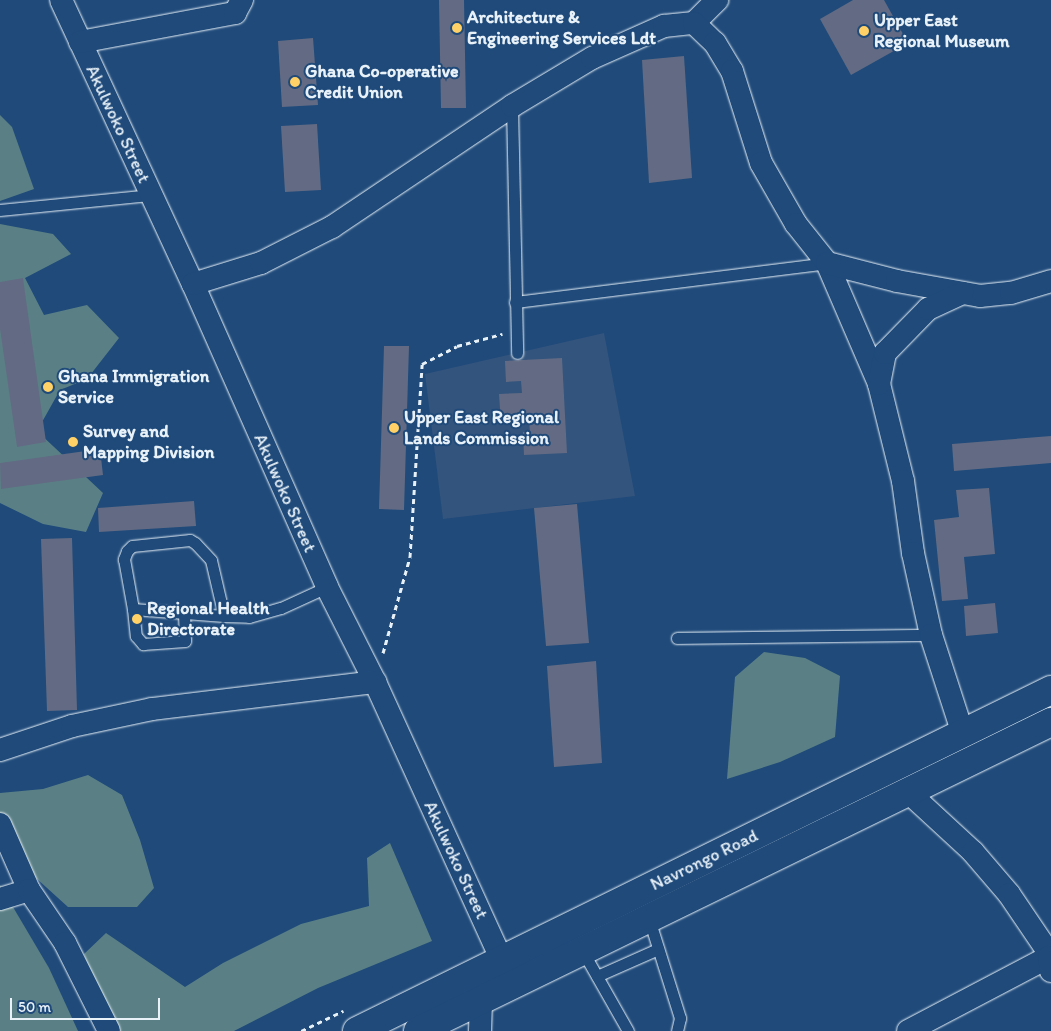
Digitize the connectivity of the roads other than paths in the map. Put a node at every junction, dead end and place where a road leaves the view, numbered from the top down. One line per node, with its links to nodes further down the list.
1 (61, 0): 6 (street, Akulwoko Street)
2 (242, 0): 6 (street)
3 (694, 0): 5 (street)
4 (717, 0): 5 (street)
5 (694, 23): 7 (street); 10 (street)
6 (80, 42): 8 (street, Akulwoko Street)
7 (512, 106): 12 (street); 14 (lane)
8 (151, 195): 9 (lane); 12 (street, Akulwoko Street)
9 (0, 210)
10 (827, 263): 13 (street); 14 (lane); 16 (street)
11 (1051, 281): 13 (street)
12 (192, 284): 17 (street, Akulwoko Street)
13 (962, 293): 16 (street)
14 (515, 302): 15 (lane)
15 (517, 353)
16 (880, 384): 21 (street)
17 (327, 587): 20 (lane); 23 (street, Akulwoko Street)
18 (133, 609): 19 (lane); 19 (lane); 20 (lane)
19 (184, 612): 20 (lane)
20 (224, 616)
21 (931, 635): 22 (lane); 26 (street)
22 (678, 638)
23 (375, 682): 27 (street); 36 (street, Akulwoko Street)
24 (1051, 690): 26 (highway, Navrongo Road)
25 (1051, 722): 28 (highway, Navrongo Road)
26 (964, 734): 36 (highway, Navrongo Road)
27 (0, 750)
28 (907, 791): 32 (highway, Navrongo Road); 35 (street)
29 (0, 824): 30 (street)
30 (29, 890): 31 (street); 39 (street)
31 (0, 899)
32 (648, 916): 33 (lane); 34 (highway, Navrongo Road)
33 (658, 949): 37 (lane); 44 (lane)
34 (582, 950): 36 (highway, Navrongo Road); 37 (lane)
35 (1050, 961): 45 (street)
36 (507, 972): 38 (highway, Navrongo Road); 40 (highway, Navrongo Road)
37 (597, 976): 43 (lane)
38 (481, 1000): 41 (highway, Navrongo Road); 42 (street)
39 (109, 1031)
40 (357, 1031)
41 (418, 1031)
42 (480, 1031)
43 (628, 1031)
44 (677, 1031)
45 (908, 1031)

